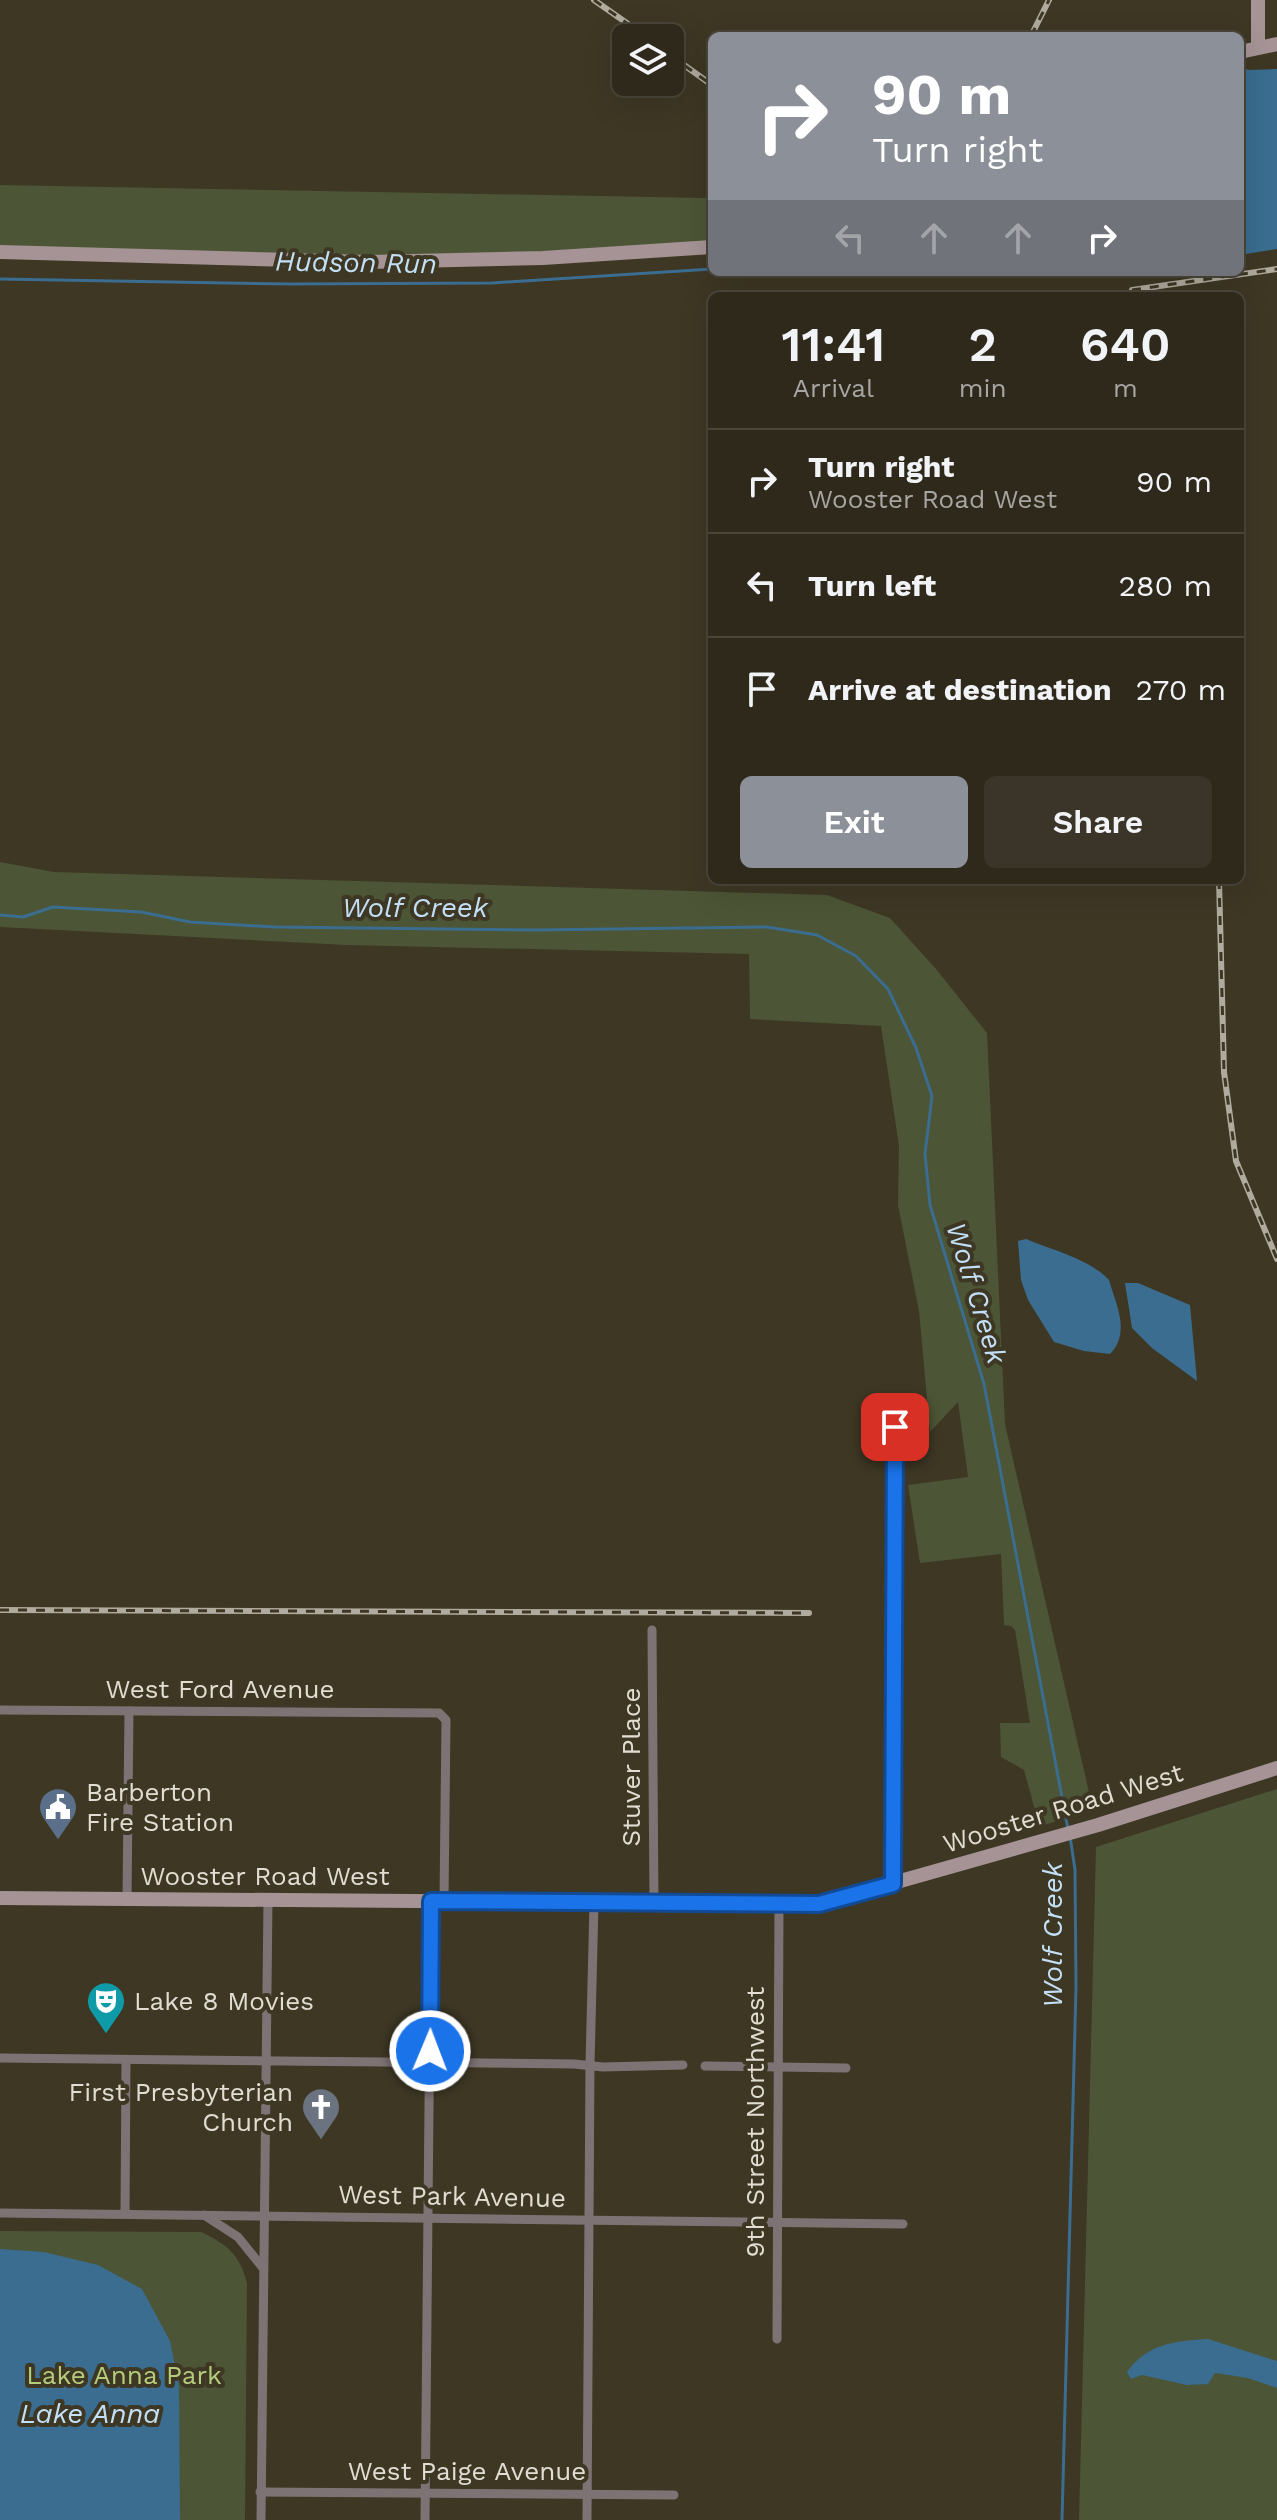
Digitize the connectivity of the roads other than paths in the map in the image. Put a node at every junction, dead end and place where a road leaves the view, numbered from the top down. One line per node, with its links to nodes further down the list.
1 (1258, 0): 3 (main road)
2 (1277, 44): 3 (main road)
3 (1258, 46): 4 (main road)
4 (1244, 51)
5 (708, 247): 6 (main road)
6 (0, 252)
7 (895, 1427): 12 (street)
8 (652, 1630): 18 (street, Stuver Place)
9 (0, 1710): 10 (street, West Ford Avenue)
10 (129, 1711): 14 (street); 16 (street, West Ford Avenue)
11 (1277, 1768): 12 (main road, Wooster Road West)
12 (893, 1884): 19 (main road, Wooster Road West)
13 (0, 1898): 14 (main road, Wooster Road West)
14 (127, 1899): 15 (main road, Wooster Road West)
15 (268, 1900): 16 (main road, Wooster Road West); 22 (street)
16 (438, 1901): 17 (main road, Wooster Road West); 23 (street)
17 (594, 1903): 18 (main road, Wooster Road West); 24 (street)
18 (654, 1904): 19 (main road, Wooster Road West)
19 (779, 1905): 27 (street, 9th Street Northwest)
20 (0, 2058): 21 (street)
21 (126, 2060): 22 (street); 30 (street)
22 (264, 2061): 23 (street); 32 (street)
23 (430, 2063): 24 (street); 33 (street)
24 (590, 2065): 25 (street); 34 (street)
25 (683, 2065)
26 (705, 2066): 27 (street)
27 (777, 2066): 28 (street); 35 (street, 9th Street Northwest)
28 (846, 2068)
29 (0, 2213): 30 (street, West Park Avenue)
30 (125, 2214): 31 (street, West Park Avenue)
31 (204, 2215): 32 (street, West Park Avenue); 37 (street)
32 (264, 2216): 33 (street, West Park Avenue); 37 (street)
33 (428, 2218): 34 (street, West Park Avenue); 40 (street)
34 (590, 2220): 35 (street, West Park Avenue); 41 (street)
35 (776, 2221): 36 (street, West Park Avenue); 38 (street, 9th Street Northwest)
36 (903, 2224)
37 (264, 2269): 39 (street)
38 (777, 2339)
39 (260, 2492): 40 (street, West Paige Avenue); 43 (street)
40 (425, 2493): 41 (street, West Paige Avenue); 44 (street)
41 (588, 2494): 42 (street, West Paige Avenue); 45 (street)
42 (674, 2495)
43 (261, 2520)
44 (425, 2520)
45 (587, 2520)

